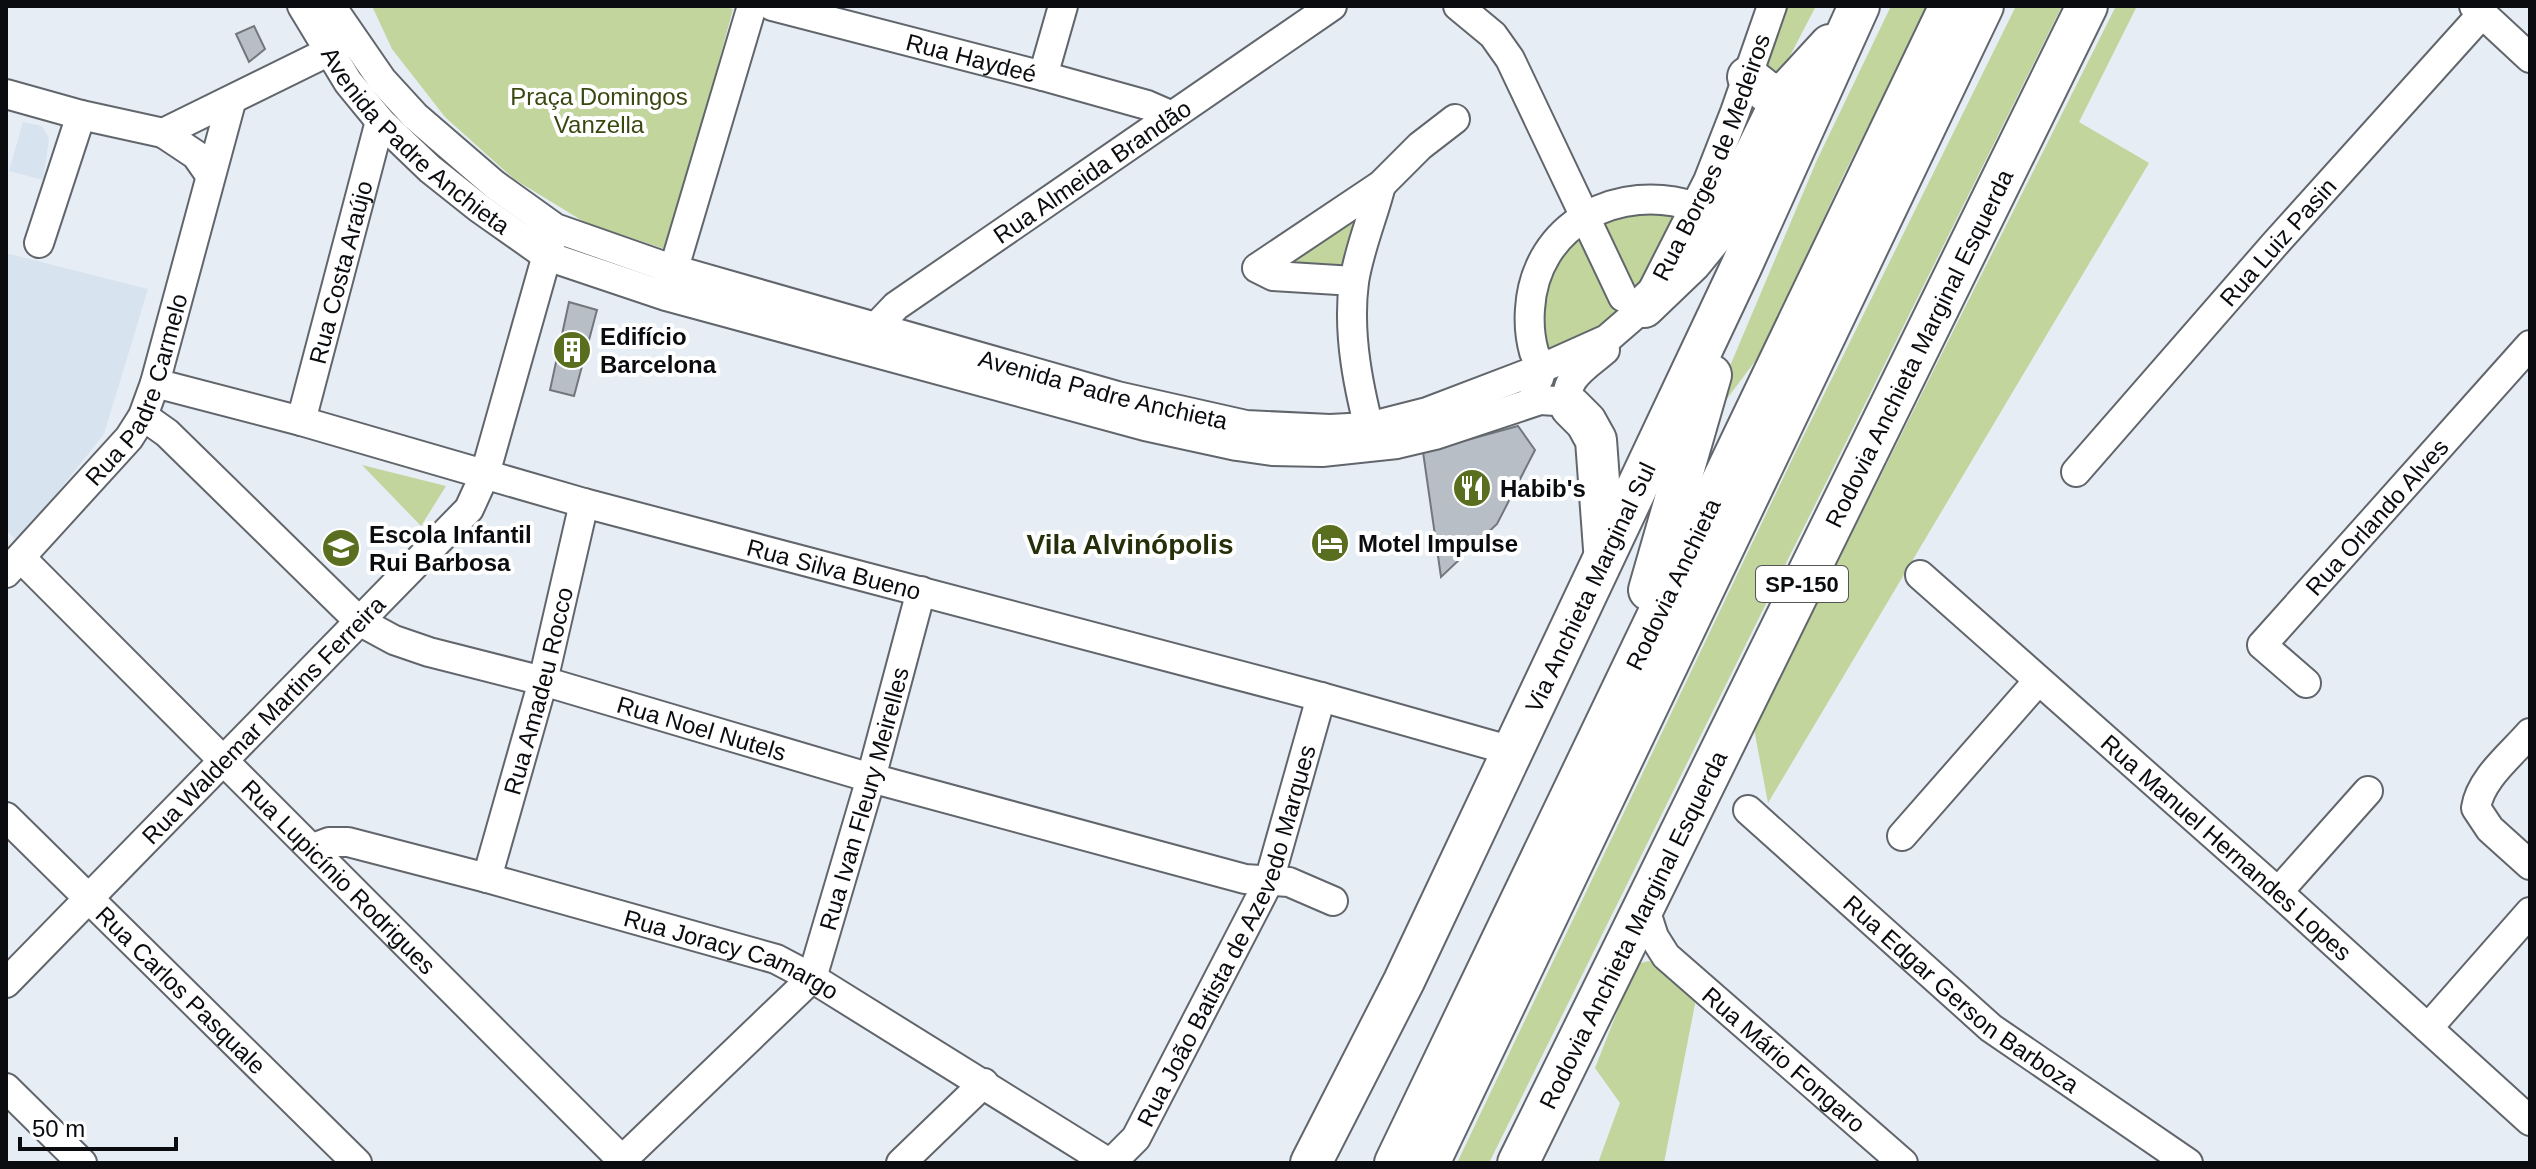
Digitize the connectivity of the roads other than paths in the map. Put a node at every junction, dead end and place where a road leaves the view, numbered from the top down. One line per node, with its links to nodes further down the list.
1 (331, 6): 14 (street, Avenida Padre Anchieta)
2 (752, 6): 35 (street)
3 (772, 6): 16 (street, Rua Haydeé)
4 (1063, 6): 16 (street)
5 (1332, 6): 22 (street, Rua Almeida Brandão)
6 (1458, 6): 29 (street)
7 (1772, 6): 17 (street, Rua Borges de Medeiros)
8 (1950, 6): 57 (highway, Rodovia Anchieta)
9 (1983, 6): 92 (highway, Rodovia Anchieta)
10 (2087, 6): 74 (highway, Rodovia Anchieta Marginal Esquerda / SP-150)
11 (298, 7): 14 (street, Avenida Padre Anchieta)
12 (2478, 10): 15 (street); 46 (street, Rua Luiz Pasin)
13 (1855, 16): 19 (highway); 33 (highway, Via Anchieta Marginal Sul)
14 (340, 46): 20 (street); 24 (street, Avenida Padre Anchieta); 30 (street, Avenida Padre Anchieta)
15 (2530, 58)
16 (1043, 76): 22 (street, Rua Haydeé)
17 (1748, 77): 19 (highway); 28 (street, Rua Borges de Medeiros)
18 (6, 94): 21 (street)
19 (1784, 95): 36 (highway)
20 (231, 102): 25 (street); 26 (street, Rua Padre Carmelo)
21 (81, 115): 25 (street); 31 (street)
22 (1170, 115): 37 (street, Rua Almeida Brandão)
23 (1455, 119): 27 (street)
24 (380, 121): 32 (street, Avenida Padre Anchieta); 44 (street, Rua Costa Araújo)
25 (163, 133): 26 (street)
26 (210, 175): 40 (street, Rua Padre Carmelo)
27 (1381, 185): 34 (street); 34 (street)
28 (1696, 207): 29 (street); 36 (street, Rua Borges de Medeiros)
29 (1586, 216): 36 (street); 39 (street)
30 (555, 228): 32 (street); 35 (street, Avenida Padre Anchieta)
31 (39, 243)
32 (547, 256): 35 (street, Avenida Padre Anchieta); 47 (street, Rua Waldemar Martins Ferreira)
33 (1741, 267): 49 (highway, Via Anchieta Marginal Sul); 57 (highway)
34 (1354, 281): 45 (street)
35 (669, 282): 37 (street, Avenida Padre Anchieta)
36 (1628, 312): 39 (street, Avenida Padre Anchieta); 41 (street, Rua Borges de Medeiros)
37 (872, 339): 45 (street, Avenida Padre Anchieta)
38 (2530, 345): 56 (street, Rua Orlando Alves)
39 (1540, 369): 42 (street); 45 (street, Avenida Padre Anchieta)
40 (155, 383): 43 (street, Rua Padre Carmelo); 44 (street, Rua Silva Bueno)
41 (1571, 407): 42 (street, Avenida Padre Anchieta); 49 (highway)
42 (1501, 411): 45 (street, Avenida Padre Anchieta)
43 (143, 416): 50 (street, Rua Padre Carmelo); 53 (street, Rua Noel Nutels)
44 (301, 421): 47 (street, Rua Silva Bueno)
45 (1371, 437)
46 (2076, 472)
47 (485, 474): 48 (street, Rua Silva Bueno); 53 (street, Rua Waldemar Martins Ferreira)
48 (584, 503): 52 (street, Rua Silva Bueno); 54 (street, Rua Amadeu Rocco)
49 (1604, 554): 60 (highway, Via Anchieta Marginal Sul)
50 (13, 565): 61 (street, Rua Lupicínio Rodrigues)
51 (1920, 575): 55 (street, Rua Manuel Hernandes Lopes)
52 (921, 591): 58 (street, Rua Silva Bueno); 62 (street, Rua Ivan Fleury Meirelles)
53 (359, 621): 54 (street, Rua Noel Nutels); 61 (street, Rua Waldemar Martins Ferreira)
54 (543, 681): 62 (street, Rua Noel Nutels); 69 (street, Rua Amadeu Rocco)
55 (2038, 681): 66 (street); 71 (street, Rua Manuel Hernandes Lopes)
56 (2306, 683)
57 (1619, 694): 91 (highway, Rodovia Anchieta)
58 (1321, 697): 60 (street, Rua Silva Bueno); 70 (street, Rua João Batista de Azevedo Marques)
59 (2530, 733): 68 (street)
60 (1512, 751): 90 (highway, Via Anchieta Marginal Sul)
61 (225, 760): 67 (street, Rua Lupicínio Rodrigues); 72 (street, Rua Waldemar Martins Ferreira)
62 (871, 778): 70 (street, Rua Noel Nutels); 78 (street, Rua Ivan Fleury Meirelles)
63 (2368, 791): 71 (street)
64 (1748, 810): 95 (street, Rua Edgar Gerson Barboza)
65 (6, 817): 72 (street, Rua Carlos Pasquale)
66 (1902, 836)
67 (313, 848): 69 (street, Rua Joracy Camargo); 85 (street, Rua Lupicínio Rodrigues)
68 (2530, 865)
69 (487, 878): 78 (street, Rua Joracy Camargo)
70 (1269, 881): 73 (street, Rua Noel Nutels); 89 (street, Rua João Batista de Azevedo Marques)
71 (2278, 892): 80 (street, Rua Manuel Hernandes Lopes)
72 (89, 898): 79 (street, Rua Waldemar Martins Ferreira); 87 (street, Rua Carlos Pasquale)
73 (1333, 901)
74 (1644, 906): 76 (street); 77 (highway, Rodovia Anchieta Marginal Esquerda / SP-150)
75 (2530, 912): 80 (street)
76 (1666, 956): 77 (street); 94 (street, Rua Mário Fongaro)
77 (1618, 959): 84 (highway, Rodovia Anchieta Marginal Esquerda / SP-150)
78 (812, 978): 81 (street, Rua Joracy Camargo); 85 (street, Rua Ivan Fleury Meirelles)
79 (6, 983)
80 (2428, 1028): 83 (street, Rua Manuel Hernandes Lopes)
81 (984, 1083): 88 (street); 89 (street, Rua Joracy Camargo)
82 (6, 1088): 86 (street)
83 (2530, 1121)
84 (1532, 1144): 93 (highway, Rodovia Anchieta Marginal Esquerda / SP-150)
85 (621, 1162)
86 (82, 1163)
87 (357, 1163)
88 (901, 1163)
89 (1110, 1163)
90 (1311, 1163)
91 (1395, 1163)
92 (1429, 1163)
93 (1518, 1163)
94 (1903, 1163)
95 (2188, 1163)

